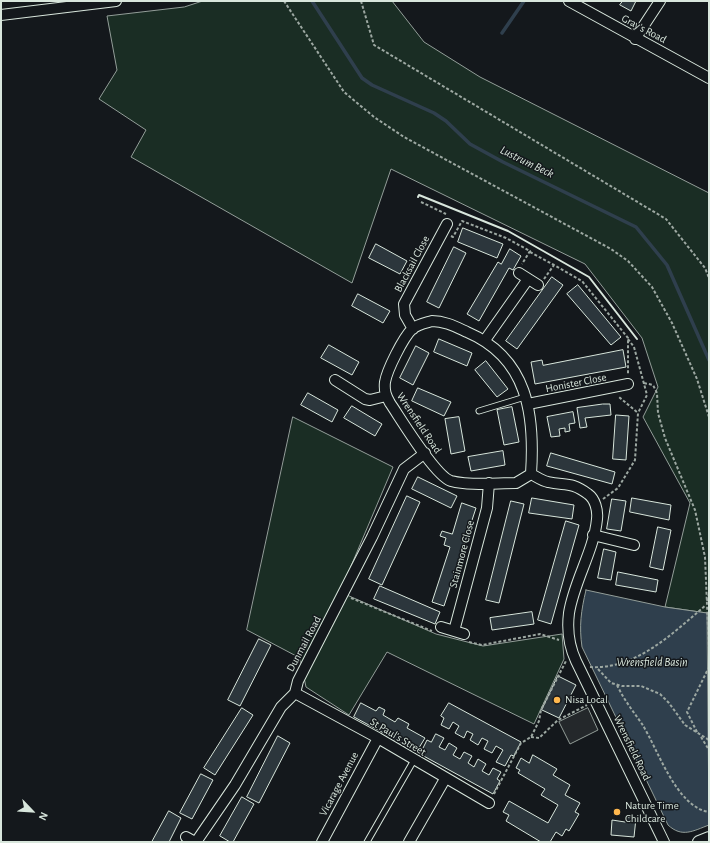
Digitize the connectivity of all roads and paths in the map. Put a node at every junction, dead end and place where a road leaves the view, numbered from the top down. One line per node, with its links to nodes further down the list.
1 (116, 1): 6 (street)
2 (284, 1): 29 (path)
3 (361, 1): 16 (path)
4 (569, 1): 7 (street, Gray's Road)
5 (660, 1): 7 (street)
6 (1, 15)
7 (635, 38): 8 (street, Gray's Road)
8 (709, 78)
9 (421, 202): 11 (path)
10 (462, 221): 11 (path); 11 (path); 12 (path)
11 (449, 225): 18 (street, Blacksail Close)
12 (530, 252): 13 (path); 14 (path)
13 (554, 265): 17 (path); 19 (path)
14 (519, 272): 15 (street)
15 (528, 278): 17 (street); 20 (street)
16 (709, 278)
17 (538, 285)
18 (413, 329): 20 (street); 25 (street, Wrensfield Road)
19 (628, 338): 22 (path); 23 (path)
20 (485, 340): 26 (street)
21 (335, 380): 25 (street)
22 (644, 383): 28 (path); 37 (path)
23 (628, 384): 24 (street, Honister Close)
24 (611, 388): 26 (street, Honister Close); 28 (path)
25 (386, 396): 30 (street, Wrensfield Road)
26 (526, 400): 27 (lane); 31 (street)
27 (478, 411)
28 (638, 413): 33 (path)
29 (709, 417)
30 (425, 453): 32 (street, Wrensfield Road); 47 (street, Dunmail Road)
31 (531, 474): 32 (street, Wrensfield Road); 33 (street)
32 (490, 483): 39 (street, Stainmore Close)
33 (596, 508): 34 (street, Wrensfield Road)
34 (593, 535): 35 (street); 42 (street, Wrensfield Road)
35 (634, 544)
36 (709, 594): 37 (path)
37 (706, 605): 41 (path); 44 (path)
38 (441, 627): 39 (street)
39 (454, 631): 40 (street)
40 (464, 634)
41 (709, 652)
42 (573, 655): 45 (street, Wrensfield Road); 50 (path)
43 (709, 667): 49 (path)
44 (597, 668): 45 (path); 46 (path)
45 (580, 670): 48 (street, Wrensfield Road)
46 (617, 685): 49 (path); 57 (path)
47 (295, 693): 51 (street, St Paul's Street); 60 (street, Dunmail Road)
48 (596, 701): 50 (path); 64 (street, Wrensfield Road)
49 (699, 736): 52 (path); 53 (path)
50 (531, 737): 56 (path)
51 (378, 738): 54 (street, St Paul's Street); 61 (street, Vicarage Avenue)
52 (709, 740)
53 (709, 750)
54 (414, 760): 55 (street, St Paul's Street); 62 (lane)
55 (445, 779): 56 (street, St Paul's Street); 63 (street)
56 (489, 803)
57 (709, 812)
58 (186, 837): 60 (street, Dunmail Road)
59 (709, 838): 65 (street)
60 (196, 842)
61 (322, 842)
62 (367, 842)
63 (409, 842)
64 (664, 842)
65 (699, 842)

